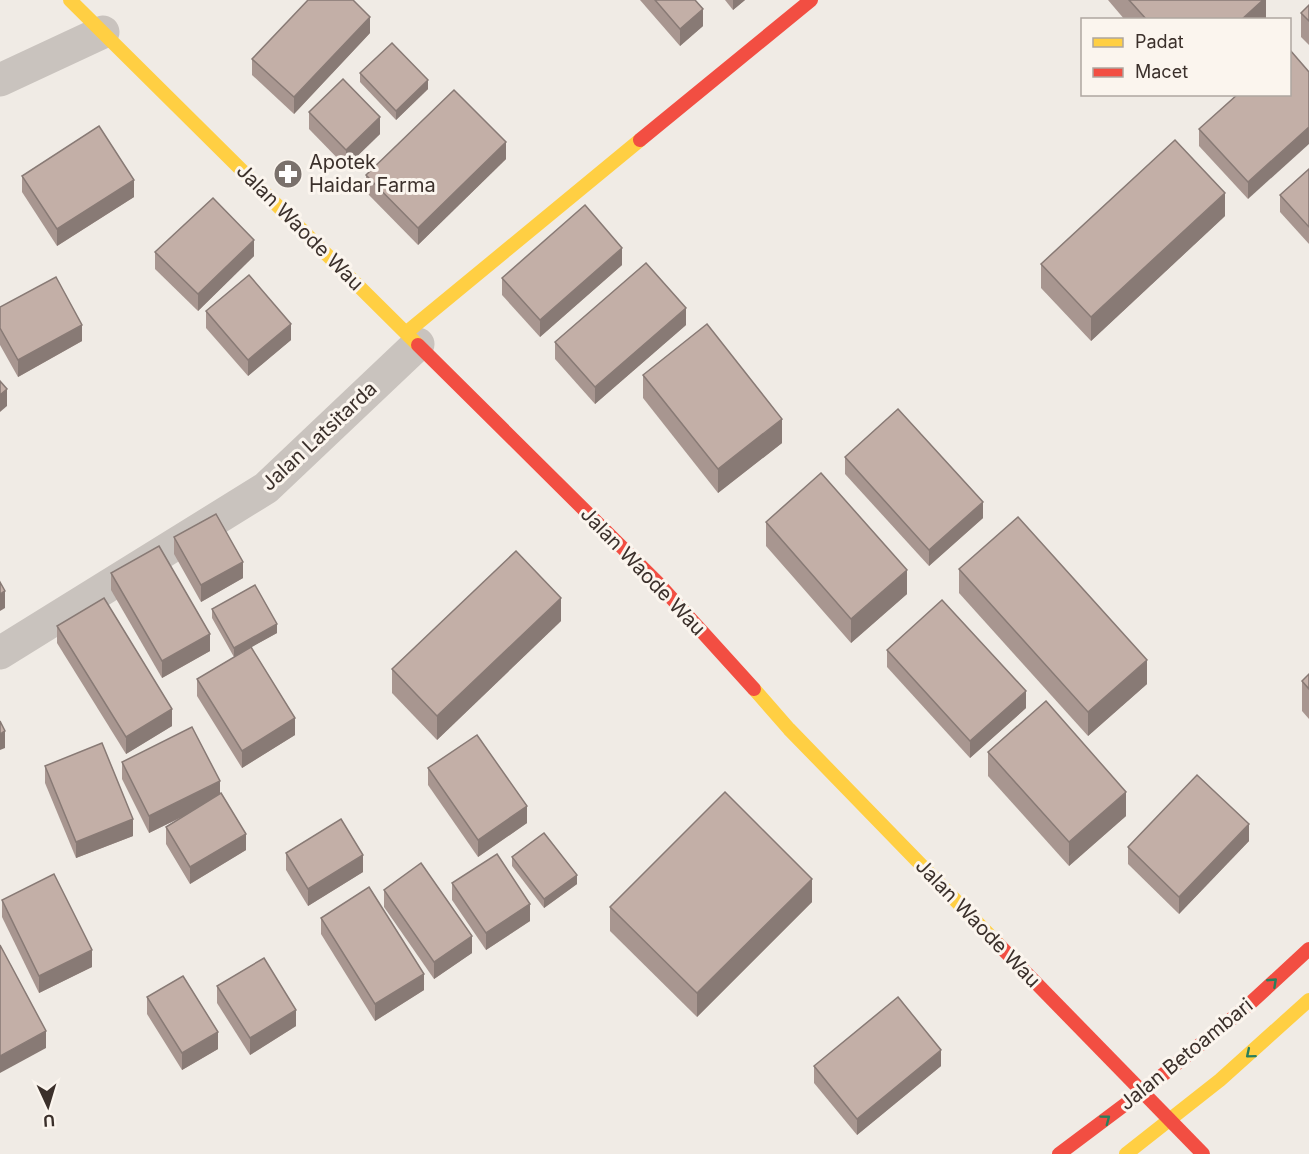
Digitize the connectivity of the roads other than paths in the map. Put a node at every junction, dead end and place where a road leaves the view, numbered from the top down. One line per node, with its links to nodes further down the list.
1 (70, 0): 3 (street, Jalan Waode Wau)
2 (811, 0): 5 (street)
3 (103, 33): 4 (street); 5 (street, Jalan Waode Wau)
4 (0, 80)
5 (413, 338): 6 (street, Jalan Latsitarda); 9 (street, Jalan Waode Wau)
6 (0, 653)
7 (1309, 949): 9 (street, Jalan Betoambari, one-way to 7)
8 (1309, 1000): 10 (street, Jalan Betoambari, one-way to 10)
9 (1143, 1091): 10 (street, Jalan Waode Wau); 11 (street, Jalan Betoambari, one-way to 9)
10 (1171, 1121): 12 (street, Jalan Betoambari); 13 (street, Jalan Waode Wau)
11 (1059, 1154)
12 (1126, 1154)
13 (1203, 1154)

